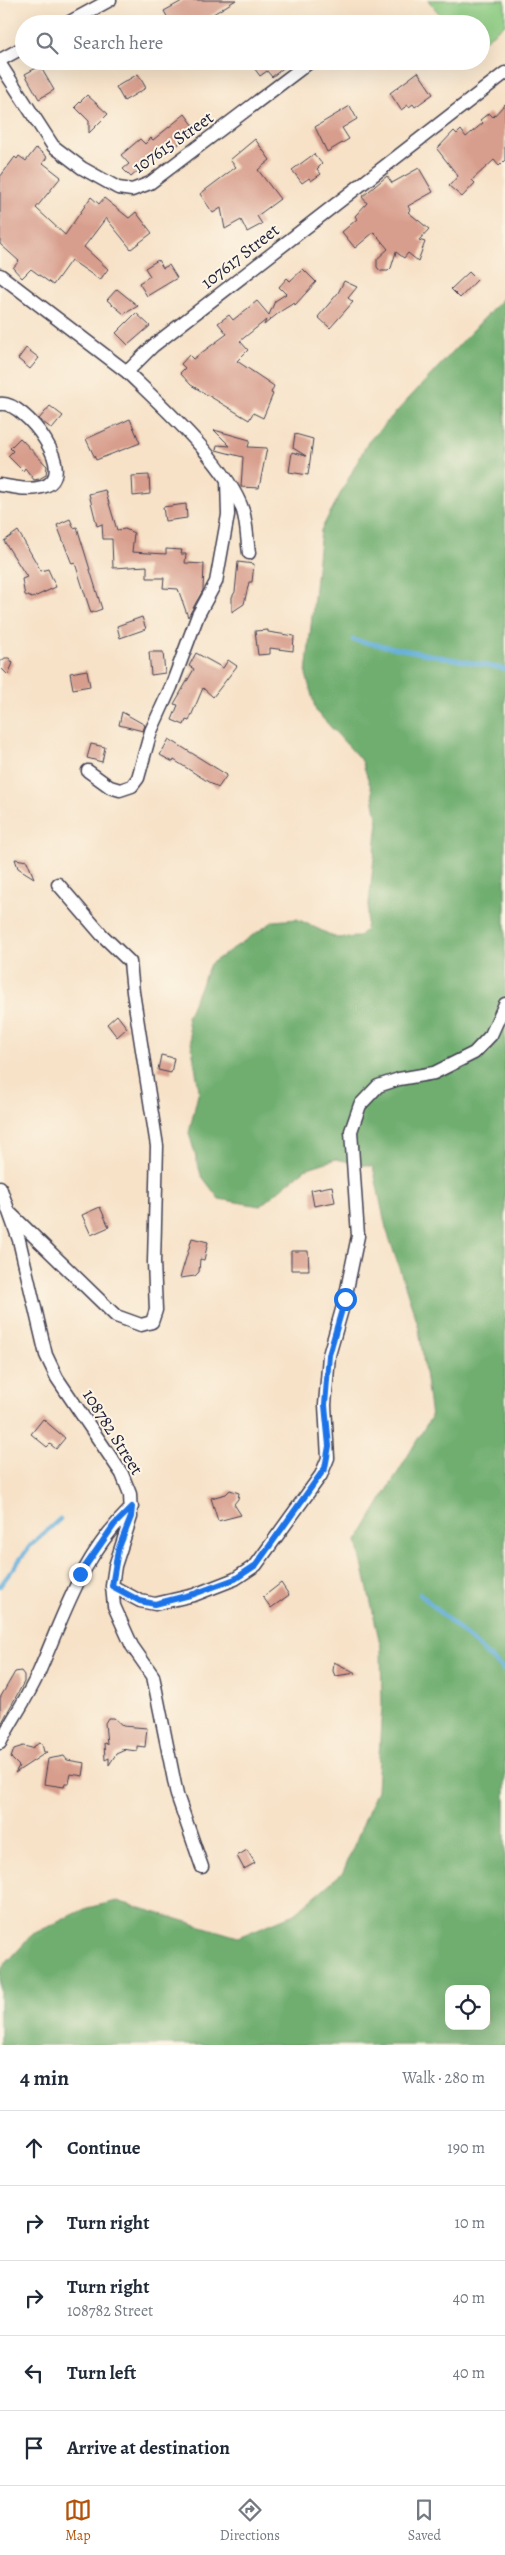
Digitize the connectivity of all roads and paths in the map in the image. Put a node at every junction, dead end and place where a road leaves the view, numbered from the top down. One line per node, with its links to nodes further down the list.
1 (110, 0): 2 (street)
2 (82, 15)
3 (15, 52): 4 (street)
4 (0, 60)
5 (0, 64): 6 (street, 107615 Street)
6 (300, 70)
7 (505, 73): 9 (street, 107617 Street)
8 (0, 275): 9 (street)
9 (127, 372): 11 (street)
10 (0, 404): 12 (street)
11 (227, 480): 13 (street); 14 (street)
12 (0, 485)
13 (249, 553)
14 (88, 771)
15 (58, 884): 18 (street)
16 (505, 1004): 20 (street)
17 (0, 1187): 18 (street, 108782 Street)
18 (9, 1212): 19 (street, 108782 Street)
19 (132, 1507): 20 (street); 21 (street)
20 (112, 1586): 22 (street)
21 (0, 1743)
22 (202, 1867)

